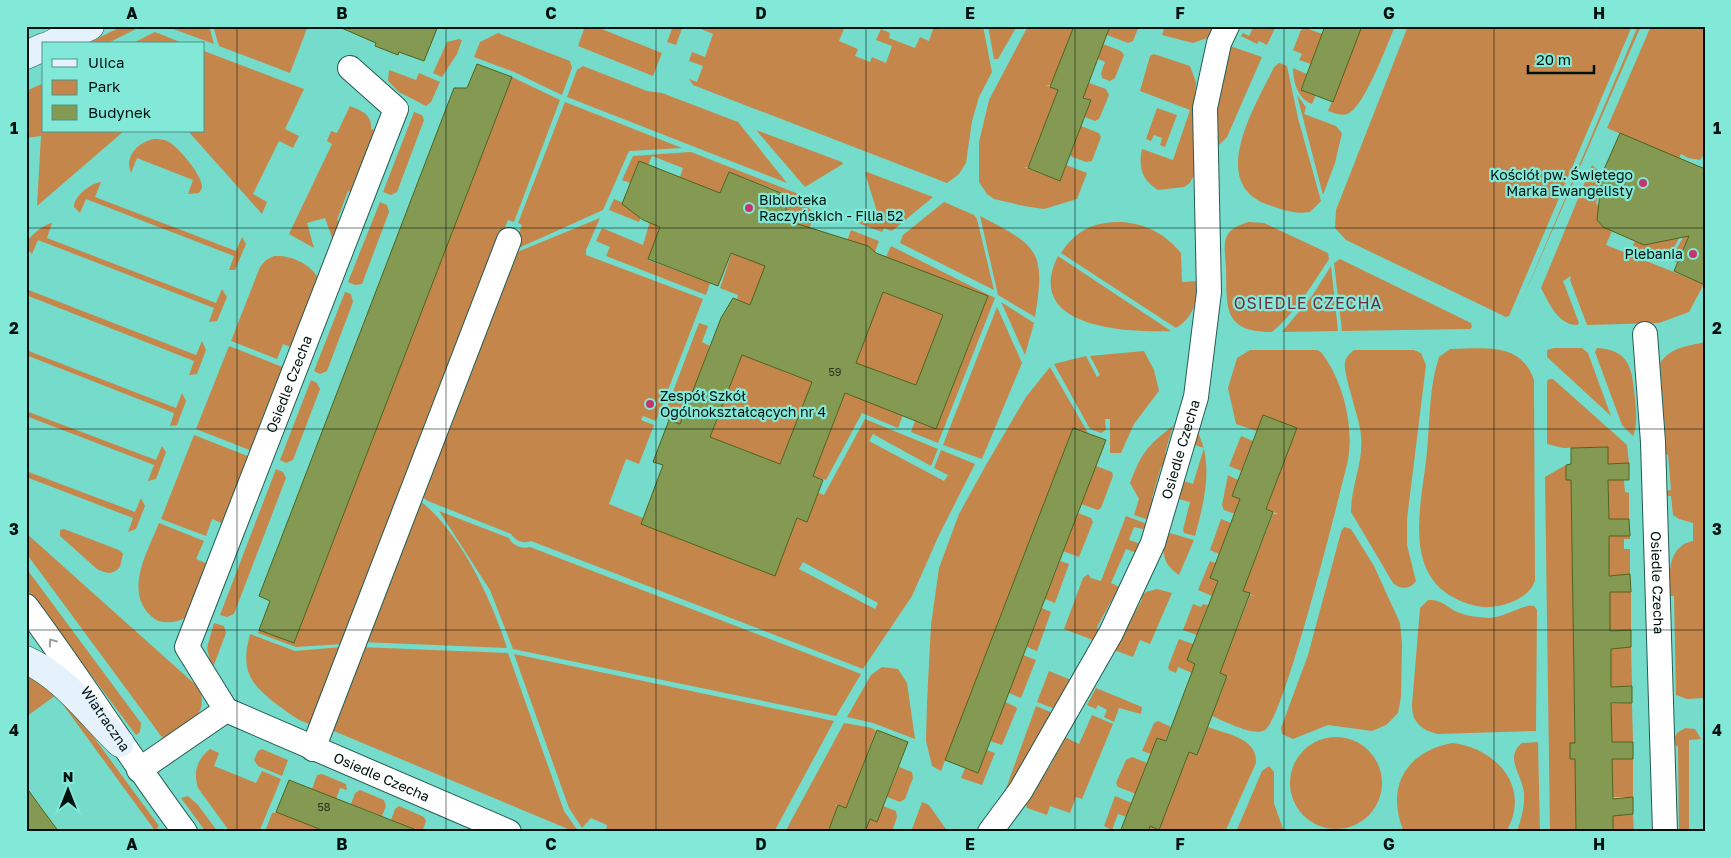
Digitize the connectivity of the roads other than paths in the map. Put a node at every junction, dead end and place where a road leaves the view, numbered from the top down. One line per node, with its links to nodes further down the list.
1 (90, 26): 3 (main road)
2 (1227, 26): 17 (street, Osiedle Czecha)
3 (56, 42)
4 (42, 48): 5 (main road)
5 (26, 55)
6 (350, 68): 11 (street, Osiedle Czecha)
7 (509, 240): 13 (street)
8 (1645, 334): 18 (street, Osiedle Czecha)
9 (26, 606): 12 (street, Wiatraczna, one-way to 9)
10 (26, 660): 12 (main road)
11 (226, 710): 13 (street, Osiedle Czecha); 14 (street)
12 (120, 743): 14 (street, Wiatraczna)
13 (313, 749): 16 (street, Osiedle Czecha)
14 (139, 770): 15 (street, Wiatraczna)
15 (185, 832)
16 (509, 832)
17 (990, 832)
18 (1665, 832)

